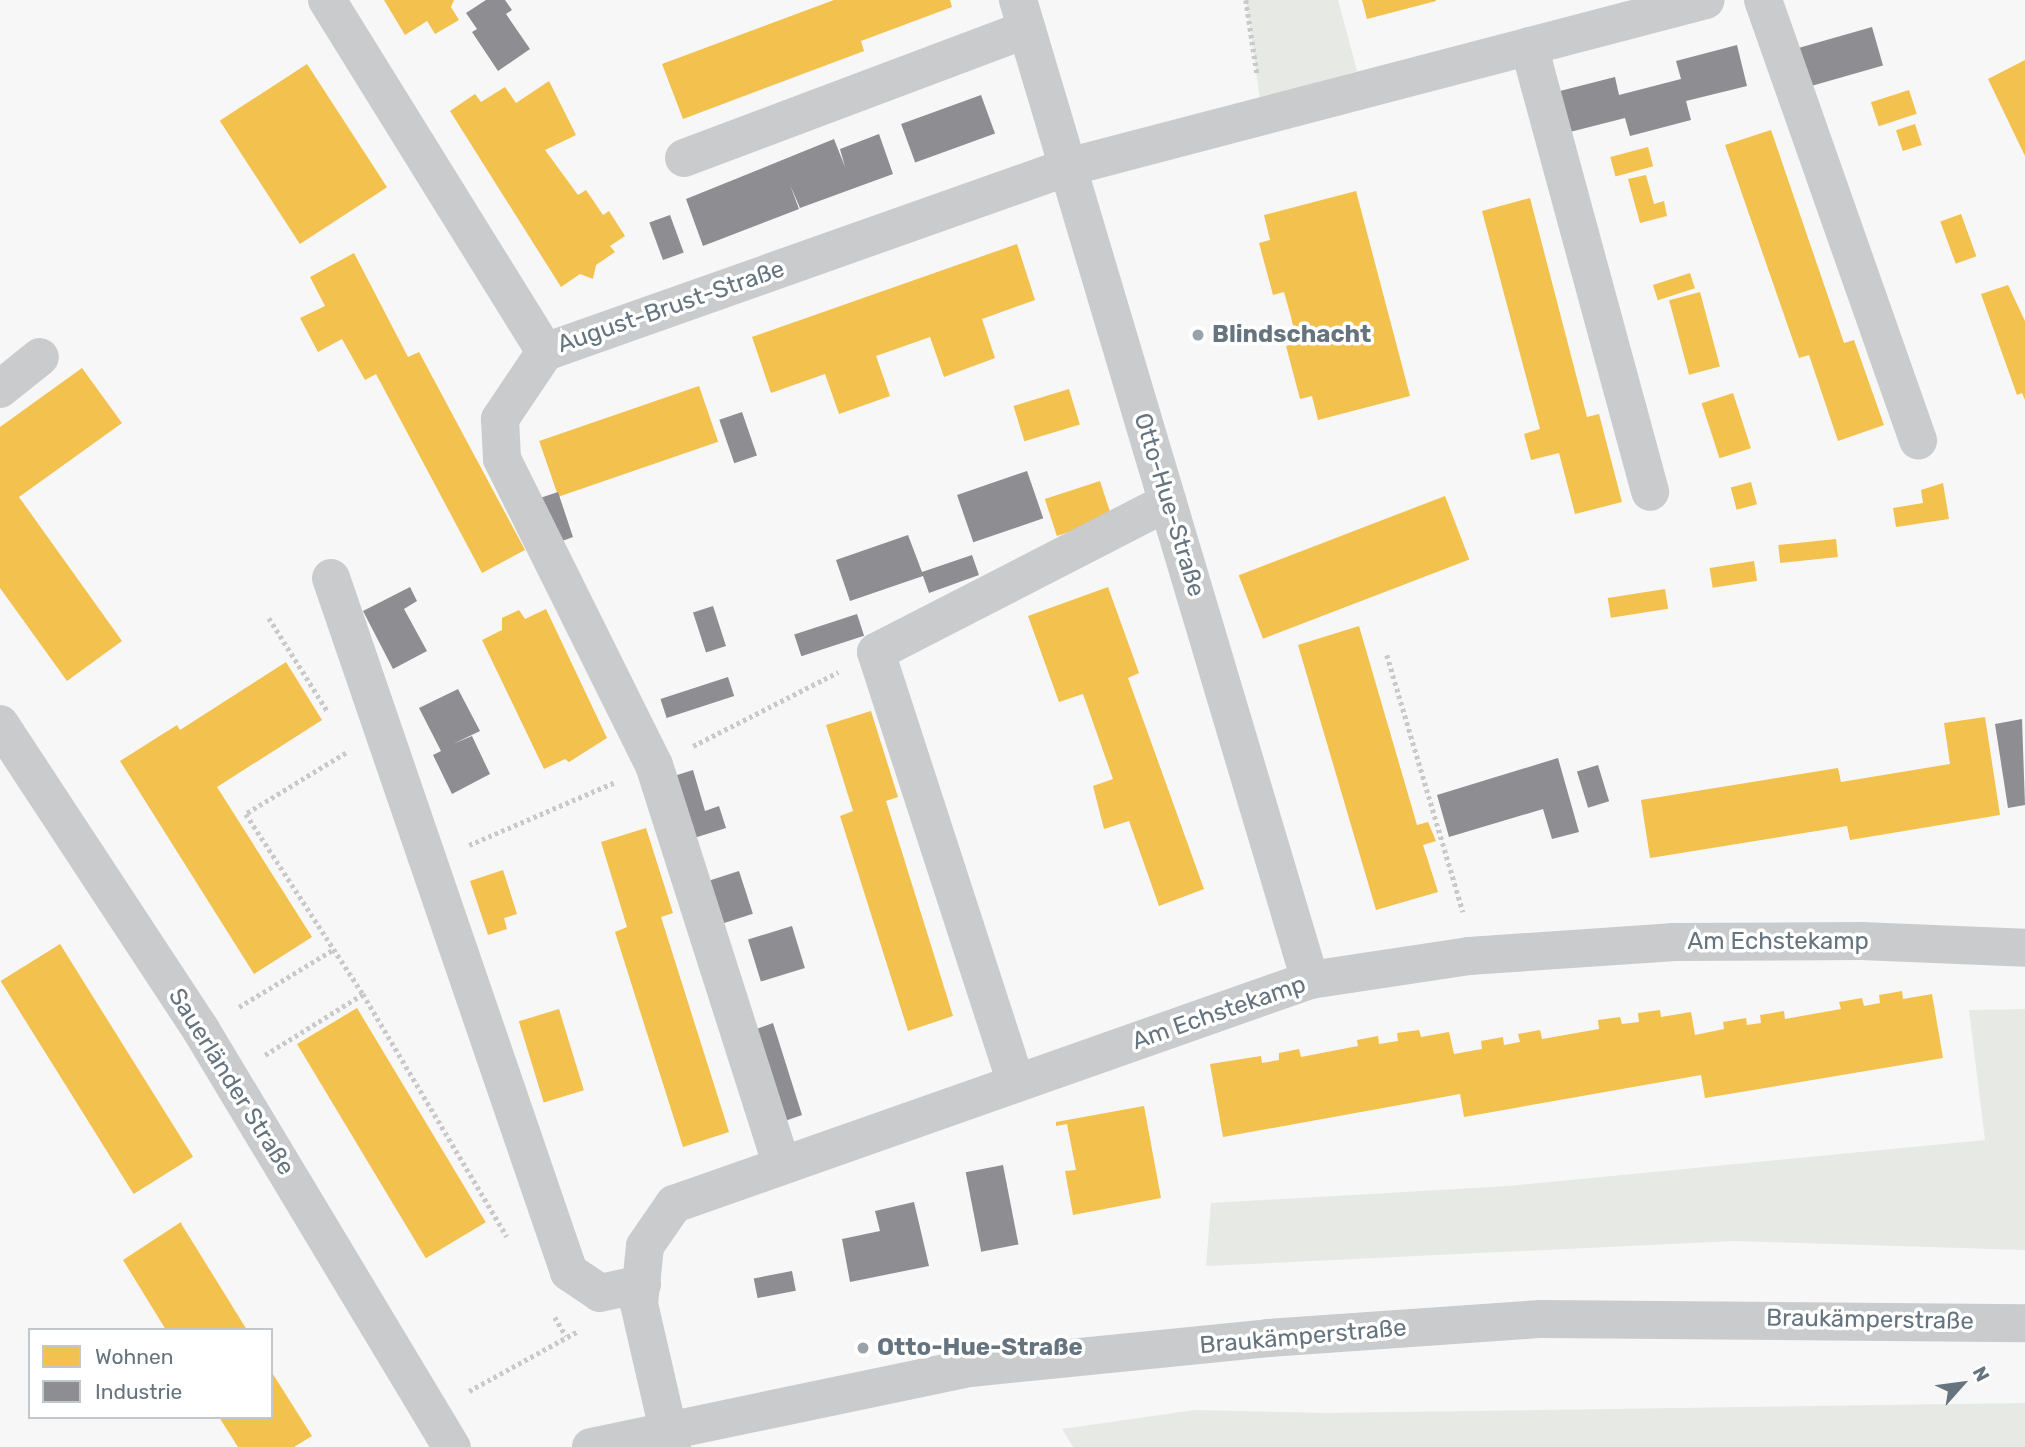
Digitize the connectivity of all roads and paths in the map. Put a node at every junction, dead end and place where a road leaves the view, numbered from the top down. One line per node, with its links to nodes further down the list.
1 (327, 0): 10 (street, August-Brust-Straße)
2 (1246, 0): 6 (path)
3 (1706, 0): 7 (street)
4 (1763, 0): 13 (street)
5 (1023, 15): 8 (street, Otto-Hue-Straße); 9 (street, Otto-Hue-Straße)
6 (1253, 43)
7 (1529, 46): 9 (street); 14 (street)
8 (684, 158)
9 (1068, 167): 10 (street, August-Brust-Straße); 15 (street, Otto-Hue-Straße)
10 (545, 352): 30 (street)
11 (40, 357): 12 (street)
12 (0, 389)
13 (1918, 441)
14 (1650, 492)
15 (1168, 502): 25 (street, Otto-Hue-Straße); 29 (street)
16 (331, 578): 32 (street)
17 (269, 618): 19 (path)
18 (1387, 655): 22 (path)
19 (331, 717)
20 (0, 724): 27 (street, Sauerländer Straße)
21 (351, 750): 24 (path)
22 (1458, 896)
23 (2025, 948): 25 (street, Am Echstekamp)
24 (334, 949): 26 (path); 27 (path)
25 (1310, 980): 29 (street, Am Echstekamp)
26 (363, 994): 28 (path); 31 (path)
27 (201, 1030): 28 (street, Sauerländer Straße)
28 (228, 1078): 36 (street, Sauerländer Straße)
29 (1016, 1083): 30 (street, Am Echstekamp)
30 (782, 1164): 32 (street, Am Echstekamp)
31 (510, 1242)
32 (640, 1294): 35 (path); 37 (street, Am Echstekamp)
33 (552, 1313): 35 (path)
34 (2025, 1323): 37 (street, Braukämperstraße)
35 (566, 1336): 36 (path)
36 (431, 1412): 38 (street, Sauerländer Straße)
37 (668, 1438): 39 (street, Braukämperstraße)
38 (452, 1447)
39 (591, 1447)

